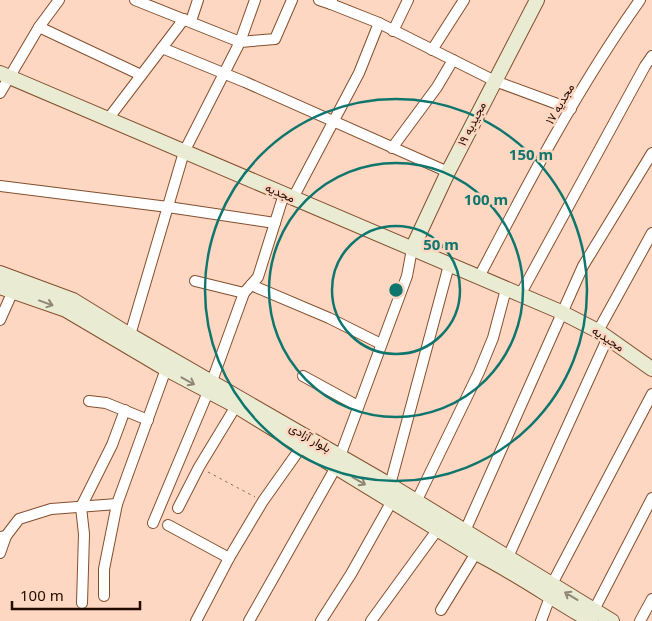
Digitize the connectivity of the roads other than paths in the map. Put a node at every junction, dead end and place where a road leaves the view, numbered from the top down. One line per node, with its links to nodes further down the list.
1 (59, 0): 14 (street)
2 (137, 0): 12 (street)
3 (198, 0): 12 (street)
4 (255, 0): 16 (street)
5 (292, 0): 16 (street)
6 (320, 0): 11 (street)
7 (408, 0): 15 (street)
8 (464, 0): 18 (street)
9 (537, 0): 24 (street, مجیدیه ۱۹)
10 (640, 0): 26 (street, مجدیه ۱۷)
11 (332, 2): 13 (street)
12 (188, 20): 16 (street); 17 (street)
13 (379, 24): 15 (street); 28 (street)
14 (39, 27): 22 (street); 23 (street)
15 (393, 31): 18 (street)
16 (240, 42): 21 (street)
17 (162, 48): 21 (street); 23 (street)
18 (432, 50): 20 (street)
19 (652, 56): 46 (street)
20 (453, 60): 24 (street); 29 (street)
21 (223, 73): 28 (street); 30 (street)
22 (5, 75): 25 (street); 27 (street, مجدیه)
23 (141, 75): 27 (street)
24 (495, 80): 26 (street); 32 (street, مجیدیه ۱۹)
25 (0, 93)
26 (571, 110): 41 (street, مجدیه ۱۷)
27 (108, 119): 30 (street, مجدیه)
28 (333, 122): 29 (street); 34 (street)
29 (392, 148): 32 (street)
30 (184, 152): 34 (street, مجدیه); 35 (street)
31 (652, 153): 47 (street)
32 (448, 172): 38 (street, مجیدیه ۱۹)
33 (0, 186): 35 (street)
34 (288, 196): 36 (street); 38 (street, مجدیه)
35 (168, 207): 36 (street); 51 (street)
36 (275, 223): 44 (street)
37 (652, 233): 50 (street)
38 (412, 249): 39 (street, مجدیه); 52 (street)
39 (449, 265): 41 (street, مجدیه); 65 (street)
40 (0, 273): 49 (street, بلوار آزادی)
41 (479, 277): 45 (street, مجدیه)
42 (195, 281): 44 (street)
43 (6, 289): 48 (street); 49 (street, بلوار آزادی, one-way to 49)
44 (247, 289): 52 (street); 56 (street)
45 (506, 289): 46 (street, مجدیه); 68 (street)
46 (520, 295): 47 (street, مجدیه)
47 (561, 312): 50 (street, مجیدیه); 75 (street)
48 (0, 320)
49 (108, 329): 51 (street, بلوار آزادی); 53 (street, بلوار آزادی)
50 (603, 334): 54 (street, مجیدیه); 79 (street)
51 (130, 336): 56 (street, بلوار آزادی)
52 (381, 344): 60 (street)
53 (166, 369): 56 (street, بلوار آزادی, one-way to 56); 62 (street)
54 (652, 369)
55 (304, 376): 60 (street)
56 (210, 387): 59 (street, بلوار آزادی); 63 (street, بلوار آزادی); 72 (street)
57 (652, 394): 81 (street)
58 (88, 401): 61 (street)
59 (236, 406): 63 (street, بلوار آزادی); 71 (street)
60 (358, 406): 64 (street)
61 (125, 410): 62 (street); 70 (street)
62 (148, 420): 69 (street)
63 (305, 442): 64 (street, بلوار آزادی); 80 (street)
64 (338, 462): 65 (street, بلوار آزادی); 67 (street, بلوار آزادی, one-way to 67); 88 (street)
65 (390, 485): 68 (street, بلوار آزادی)
66 (652, 498): 86 (street)
67 (392, 500): 74 (street, بلوار آزادی); 89 (street)
68 (416, 502): 75 (street, بلوار آزادی)
69 (117, 504): 70 (street); 82 (street)
70 (81, 507): 76 (street); 84 (street)
71 (178, 508)
72 (153, 523)
73 (168, 525): 80 (street)
74 (438, 529): 78 (street, بلوار آزادی); 90 (street)
75 (465, 531): 78 (street, بلوار آزادی)
76 (3, 536): 77 (street)
77 (0, 553)
78 (486, 553): 79 (street, بلوار آزادی); 81 (street, بلوار آزادی); 85 (street)
79 (508, 557): 81 (street, بلوار آزادی)
80 (229, 558): 87 (street)
81 (551, 591): 86 (street, بلوار آزادی); 91 (street)
82 (104, 596)
83 (652, 599): 93 (street)
84 (82, 603)
85 (441, 610)
86 (593, 615): 92 (street, بلوار آزادی)
87 (196, 621)
88 (249, 621)
89 (321, 621)
90 (371, 621)
91 (541, 621)
92 (612, 621)
93 (640, 621)

